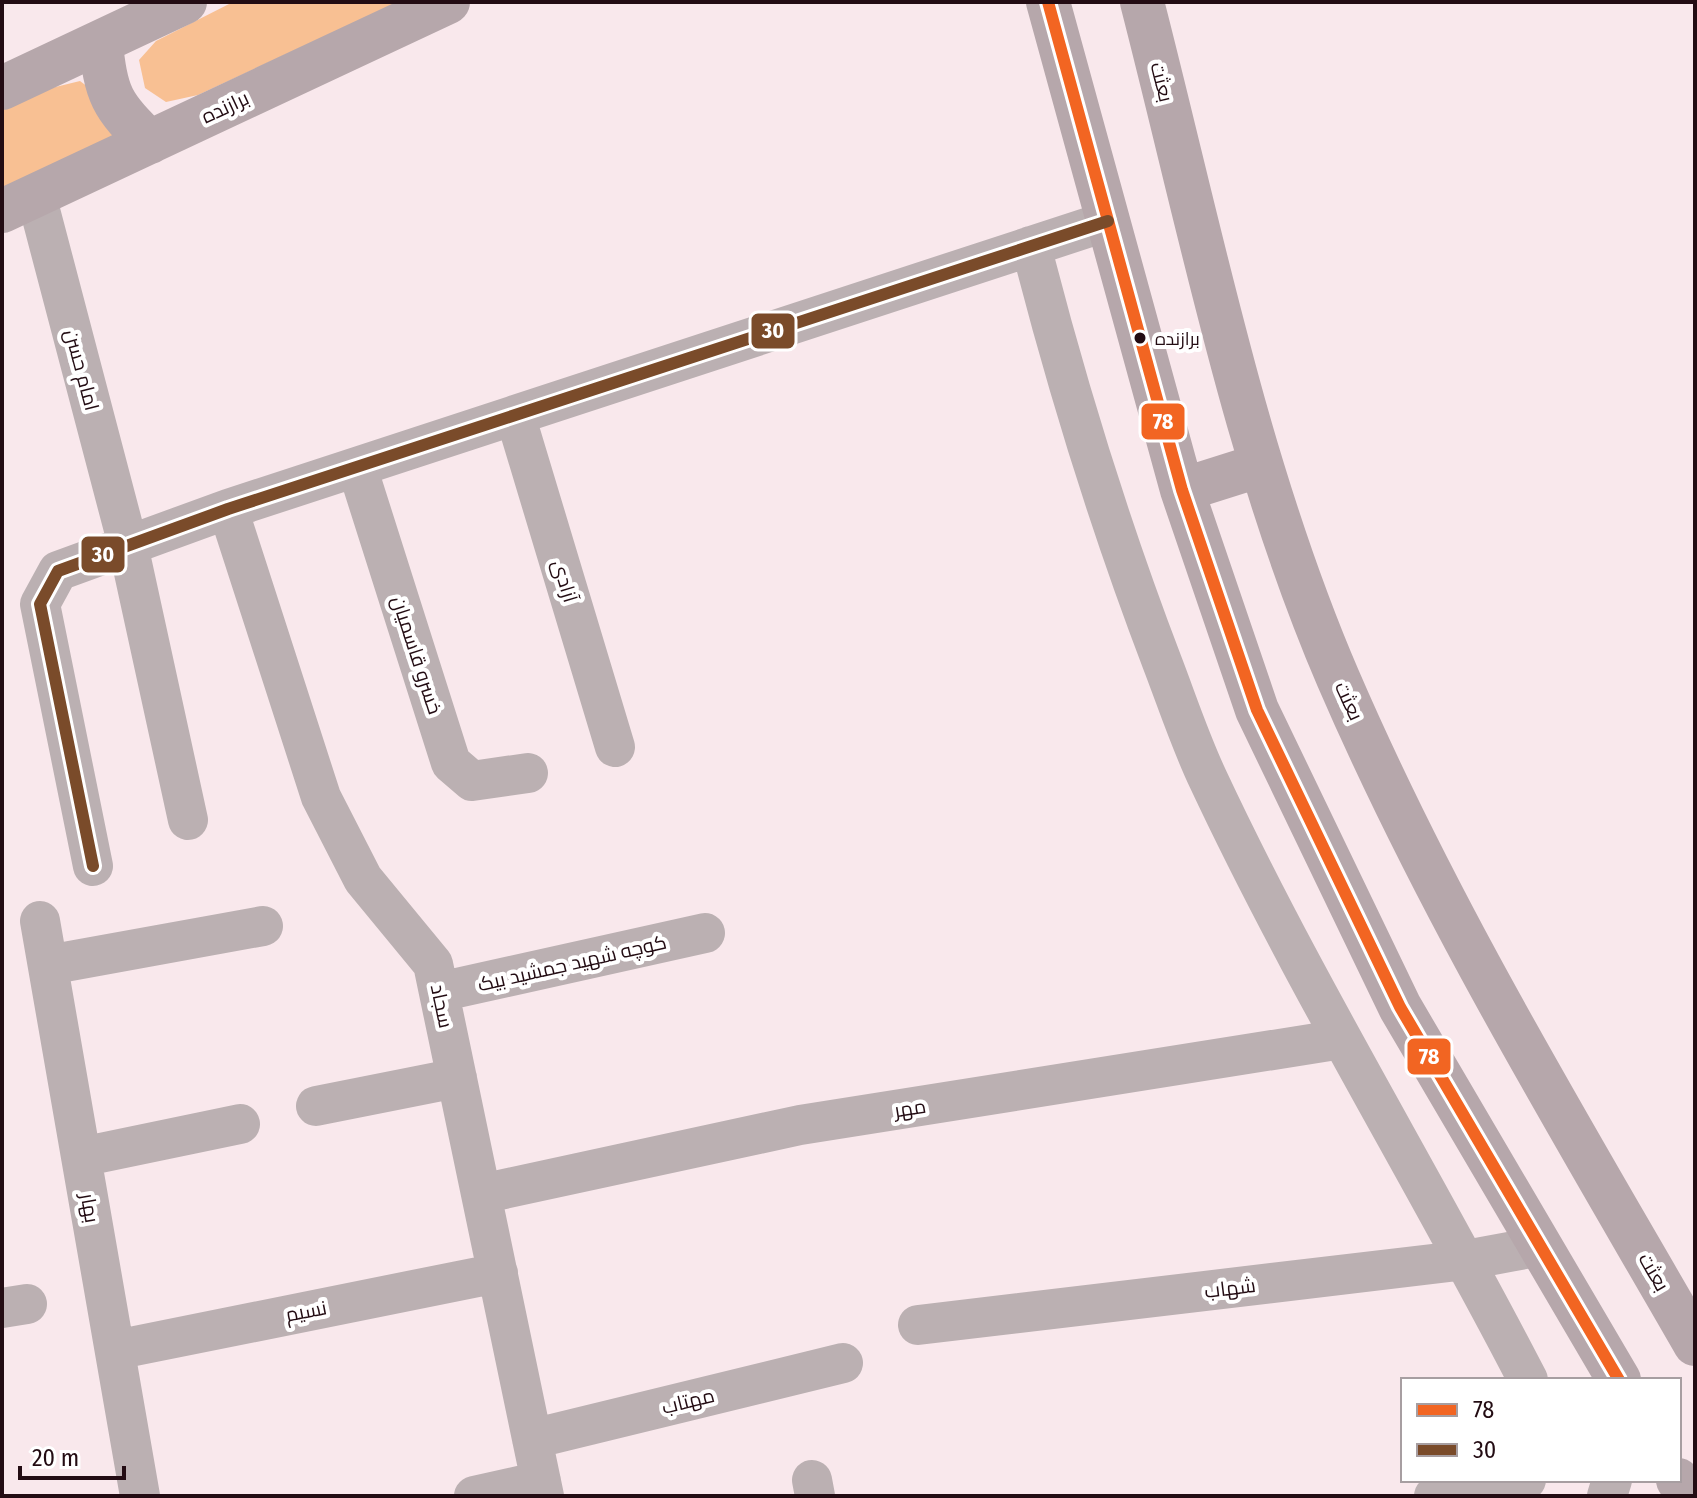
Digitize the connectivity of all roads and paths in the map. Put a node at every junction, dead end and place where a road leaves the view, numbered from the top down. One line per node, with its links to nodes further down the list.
1 (185, 2): 5 (main road)
2 (448, 2): 7 (main road, برازنده)
3 (1048, 2): 9 (main road)
4 (1142, 2): 12 (main road, بعثت)
5 (101, 42): 6 (main road); 7 (main road)
6 (2, 88)
7 (150, 142): 8 (main road, برازنده)
8 (19, 203): 16 (street, امام حسن)
9 (1108, 221): 10 (street); 14 (main road)
10 (1031, 246): 11 (street); 26 (street)
11 (515, 415): 13 (street); 17 (street, آزادی)
12 (1261, 465): 14 (main road); 36 (main road, بعثت)
13 (357, 467): 15 (street); 18 (street, خسرو قاسمیان)
14 (1182, 490): 32 (main road)
15 (228, 509): 16 (street); 25 (street, سجاد)
16 (128, 545): 19 (street, امام حسن); 20 (street)
17 (615, 747)
18 (528, 773)
19 (188, 820)
20 (93, 866)
21 (40, 921): 24 (street, بهار)
22 (263, 926): 24 (street)
23 (705, 933): 25 (street, کوچه شهید جمشید بیک)
24 (48, 965): 30 (street, بهار)
25 (439, 992): 27 (street, سجاد)
26 (1342, 1039): 31 (street, مهر); 33 (street)
27 (457, 1078): 28 (street); 31 (street, سجاد)
28 (316, 1106)
29 (240, 1124): 30 (street)
30 (81, 1157): 37 (street, بهار)
31 (481, 1194): 34 (street, سجاد)
32 (1541, 1246): 33 (street, شهاب); 40 (main road)
33 (1466, 1260): 35 (street, شهاب); 39 (street)
34 (498, 1273): 37 (street, نسیم); 41 (street, سجاد)
35 (918, 1325)
36 (1695, 1344)
37 (115, 1350): 44 (street, بهار)
38 (843, 1363): 41 (street, مهتاب)
39 (1527, 1378)
40 (1618, 1378)
41 (532, 1439): 43 (street, سجاد)
42 (1514, 1482): 46 (street)
43 (542, 1489): 45 (street)
44 (140, 1496)
45 (474, 1496)
46 (1434, 1496)

